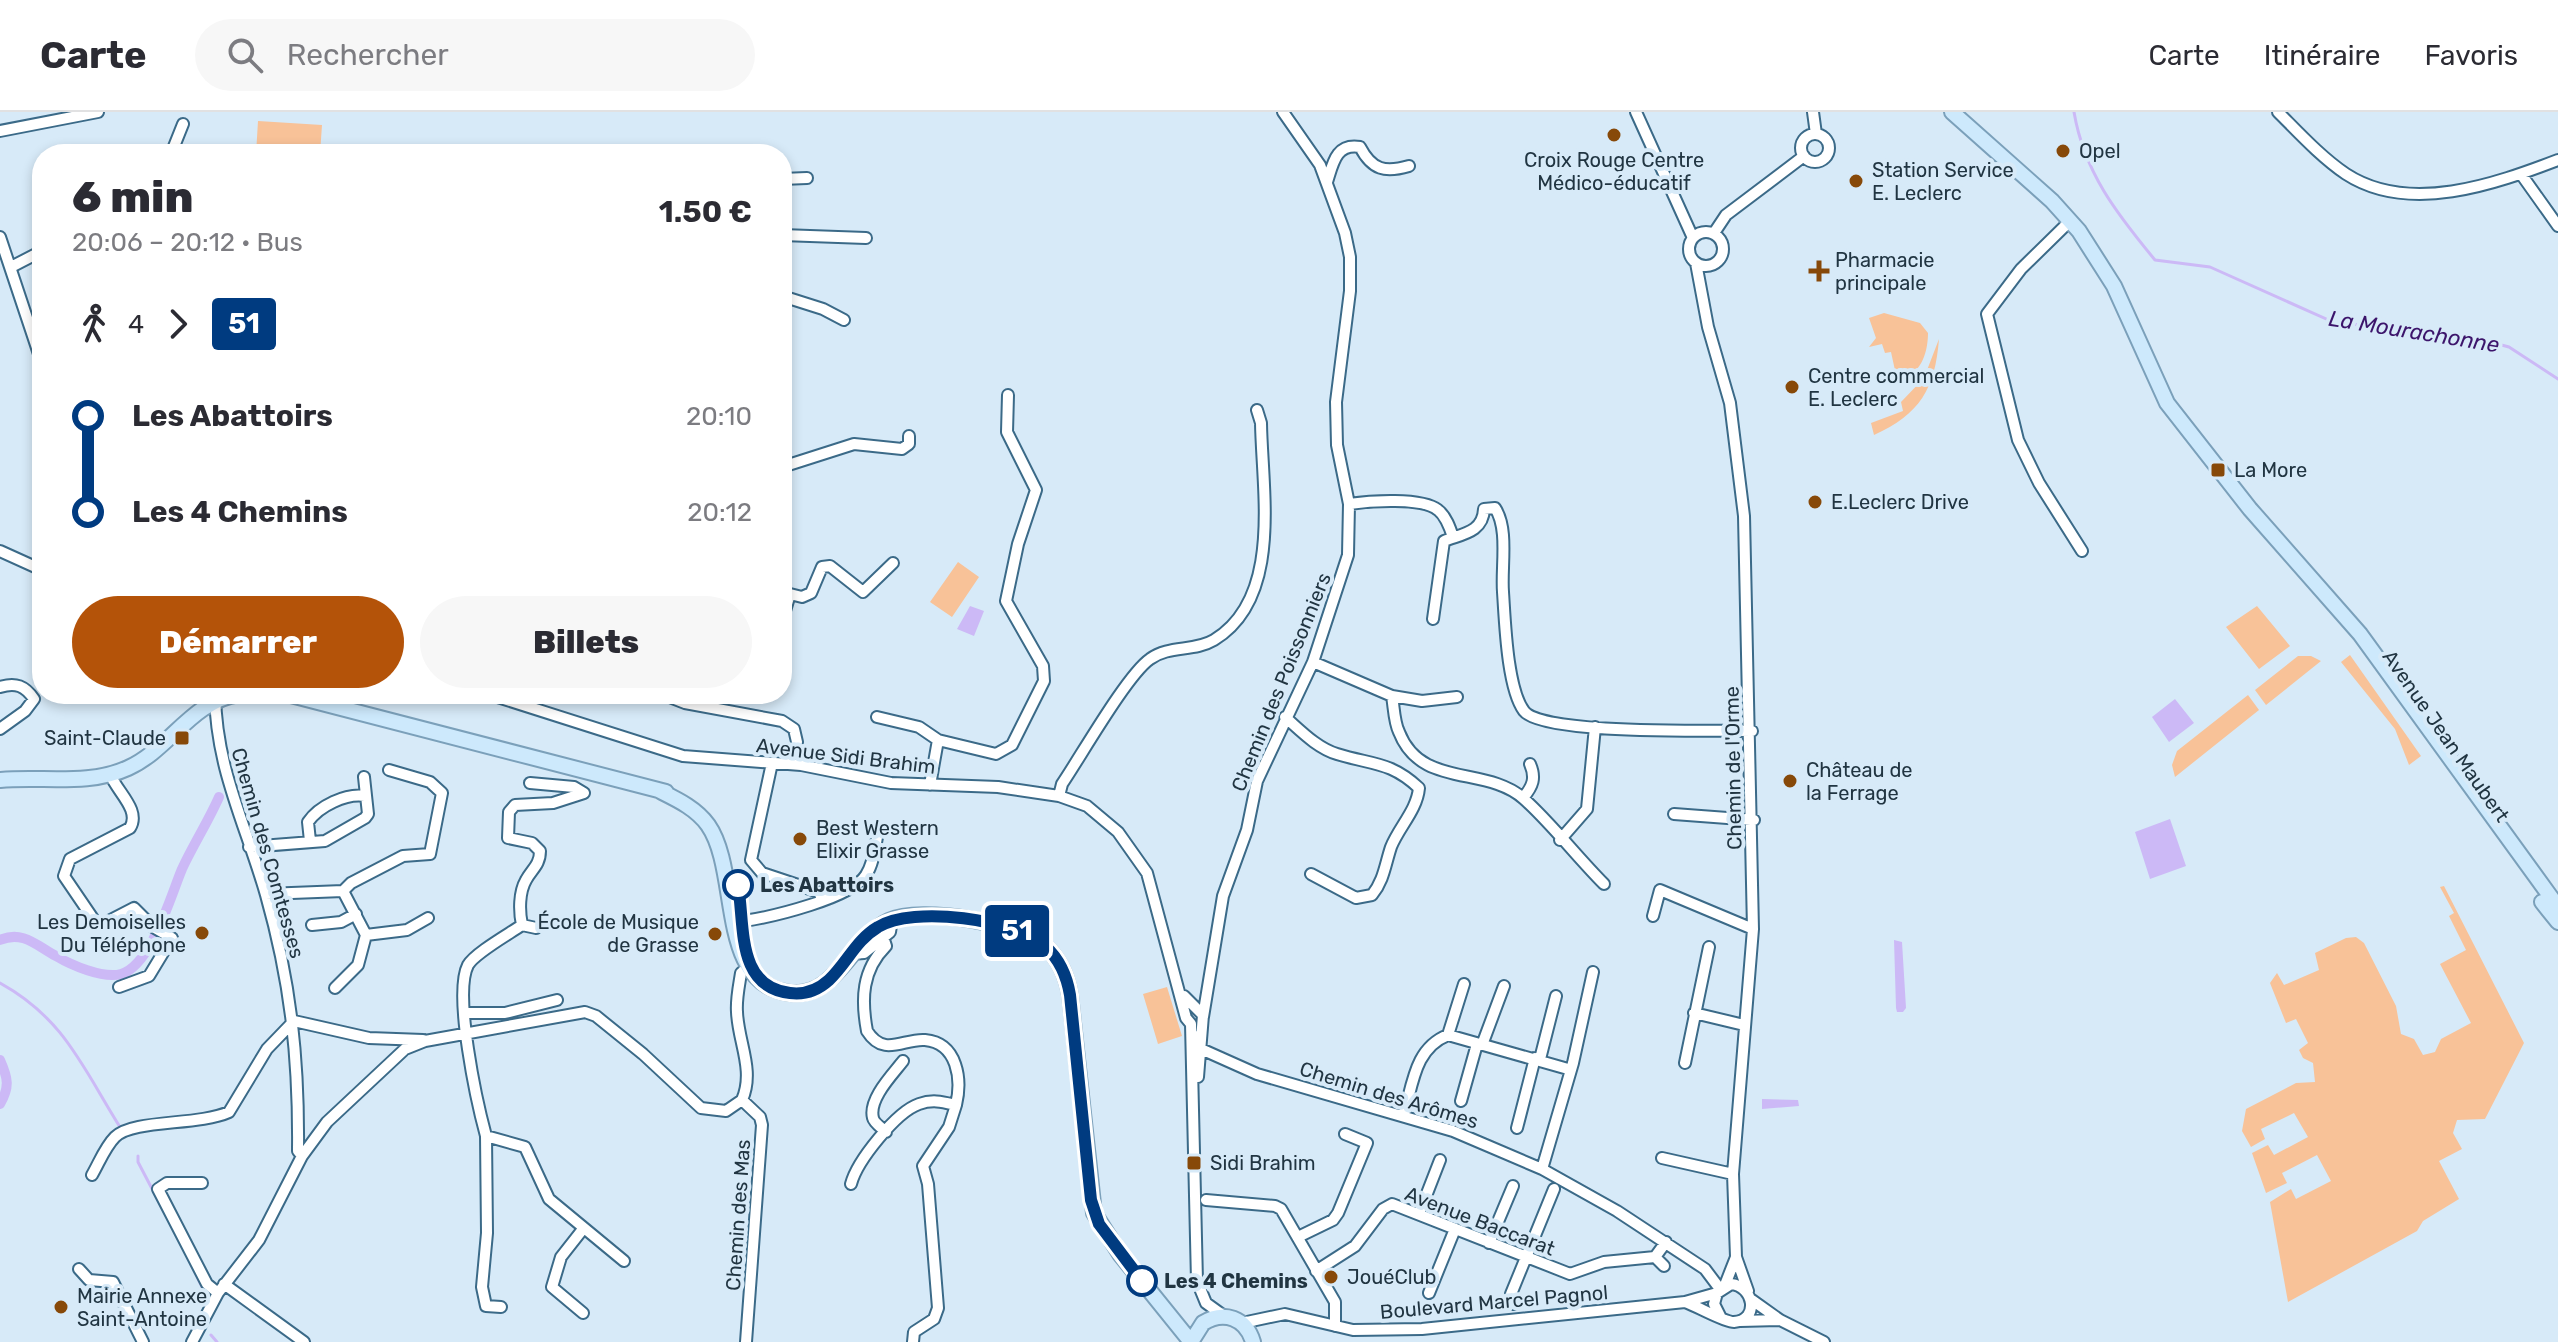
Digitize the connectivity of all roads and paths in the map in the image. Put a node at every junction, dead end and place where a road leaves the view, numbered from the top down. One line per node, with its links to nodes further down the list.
1 (98, 112): 8 (street)
2 (1283, 112): 17 (street, Chemin des Poissonniers)
3 (1636, 112): 24 (street)
4 (1813, 112): 9 (street)
5 (1952, 112): 18 (main road, Avenue Jean Maubert)
6 (2278, 112): 14 (street)
7 (183, 124): 10 (street)
8 (0, 131)
9 (1816, 134): 11 (street); 11 (street)
10 (175, 144)
11 (1804, 156): 20 (street)
12 (2558, 160): 14 (street)
13 (1409, 166): 17 (street)
14 (2521, 174): 19 (street)
15 (807, 178): 16 (street)
16 (792, 179)
17 (1327, 182): 38 (street, Chemin des Poissonniers)
18 (2070, 221): 41 (street); 44 (main road, Avenue Jean Maubert)
19 (2558, 226)
20 (1714, 233): 24 (street); 28 (street)
21 (792, 235): 23 (street)
22 (0, 237): 25 (street)
23 (866, 238)
24 (1693, 238): 27 (street)
25 (4, 256): 29 (street)
26 (32, 256): 29 (street)
27 (1696, 263): 28 (street); 30 (street, Chemin de l'Orme)
28 (1708, 266): 30 (street)
29 (11, 267): 33 (street)
30 (1701, 282): 62 (street, Chemin de l'Orme)
31 (792, 299): 32 (street)
32 (844, 320)
33 (32, 332)
34 (1008, 395): 63 (street)
35 (1257, 410): 75 (street)
36 (909, 436): 37 (street)
37 (792, 464)
38 (1349, 504): 39 (street); 47 (street, Chemin des Poissonniers)
39 (1453, 537): 46 (street); 60 (street)
40 (0, 551): 43 (street)
41 (2082, 551)
42 (893, 563): 45 (street)
43 (32, 565)
44 (2303, 571): 89 (main road, Avenue Jean Maubert); 95 (main road, Avenue Jean Maubert)
45 (792, 594)
46 (1433, 619)
47 (1313, 662): 50 (street); 59 (street, Chemin des Poissonniers)
48 (0, 687): 49 (street)
49 (32, 696)
50 (1392, 696): 51 (street); 76 (street)
51 (1457, 697)
52 (32, 702): 61 (street)
53 (207, 704): 68 (main road)
54 (216, 704): 82 (street, Chemin des Comtesses)
55 (326, 704): 73 (main road)
56 (519, 704): 65 (street, Avenue Sidi Brahim)
57 (690, 704): 64 (street)
58 (877, 717): 63 (street)
59 (1285, 717): 84 (street); 110 (street, Chemin des Poissonniers)
60 (1595, 727): 62 (street); 80 (street)
61 (0, 729)
62 (1752, 731): 78 (street, Chemin de l'Orme)
63 (938, 740): 72 (street)
64 (797, 742)
65 (772, 763): 72 (street, Avenue Sidi Brahim); 88 (street)
66 (1530, 764): 76 (street)
67 (389, 770): 86 (street)
68 (110, 774): 70 (main road); 108 (street)
69 (364, 777): 74 (street)
70 (0, 780)
71 (530, 783): 97 (street)
72 (930, 785): 75 (street, Avenue Sidi Brahim)
73 (658, 790): 83 (main road); 94 (main road)
74 (365, 796): 81 (street); 81 (street)
75 (1059, 796): 113 (street, Avenue Sidi Brahim)
76 (1523, 798): 80 (street)
77 (1674, 814): 78 (street)
78 (1754, 820): 99 (street, Chemin de l'Orme)
79 (878, 832): 88 (street)
80 (1560, 840): 85 (street)
81 (310, 841): 82 (street)
82 (249, 847): 87 (street, Chemin des Comtesses)
83 (726, 869): 94 (main road); 104 (main road)
84 (1311, 874)
85 (1604, 884)
86 (343, 891): 87 (street); 90 (street)
87 (266, 894): 116 (street, Chemin des Comtesses)
88 (822, 899): 94 (street)
89 (2558, 907)
90 (356, 914): 96 (street); 100 (street)
91 (1653, 916): 99 (street)
92 (428, 918): 100 (street)
93 (892, 919): 101 (street); 103 (main road); 170 (main road)
94 (744, 921): 104 (main road)
95 (2558, 922)
96 (312, 925)
97 (522, 925): 98 (street); 114 (street)
98 (536, 928)
99 (1753, 929): 118 (street, Chemin de l'Orme)
100 (366, 935): 109 (street)
101 (883, 937): 103 (street); 131 (street)
102 (1709, 947): 115 (street)
103 (849, 954): 104 (main road)
104 (748, 967): 129 (street)
105 (1593, 972): 127 (street)
106 (1464, 984): 120 (street)
107 (1504, 986): 122 (street)
108 (119, 987)
109 (335, 988)
110 (1207, 990): 113 (street, Chemin des Poissonniers); 117 (street, Chemin des Poissonniers)
111 (1556, 996): 124 (street)
112 (557, 1000): 114 (street)
113 (1192, 1009): 117 (street); 117 (street)
114 (466, 1013): 119 (street)
115 (1694, 1013): 118 (street); 126 (street)
116 (294, 1021): 121 (street); 137 (street, Chemin des Comtesses); 142 (street)
117 (1197, 1023): 123 (street); 128 (street)
118 (1744, 1025): 141 (street, Chemin de l'Orme)
119 (467, 1034): 121 (street); 129 (street); 136 (street)
120 (1448, 1035): 122 (street); 132 (street)
121 (425, 1041): 137 (street)
122 (1479, 1044): 124 (street); 130 (street)
123 (1201, 1049): 128 (street); 132 (street, Chemin des Arômes)
124 (1538, 1059): 127 (street); 133 (street)
125 (903, 1061): 134 (street)
126 (1685, 1063)
127 (1568, 1069): 140 (street)
128 (1195, 1098): 166 (street)
129 (742, 1100): 183 (street, Chemin des Mas)
130 (1461, 1101)
131 (956, 1105): 134 (street); 184 (street)
132 (1404, 1114): 140 (street, Chemin des Arômes)
133 (1517, 1128)
134 (886, 1132): 144 (street)
135 (1345, 1134): 151 (street)
136 (486, 1136): 149 (street); 168 (street)
137 (302, 1156): 161 (street)
138 (1662, 1158): 141 (street)
139 (1440, 1160): 148 (street)
140 (1542, 1169): 152 (street, Chemin des Arômes)
141 (1733, 1174): 155 (street, Chemin de l'Orme)
142 (92, 1175)
143 (202, 1183): 161 (street)
144 (851, 1184)
145 (1513, 1186): 153 (street)
146 (1554, 1189): 156 (street)
147 (1206, 1200): 151 (street)
148 (1419, 1214): 150 (street, Avenue Baccarat); 160 (street, Avenue Baccarat)
149 (583, 1229): 157 (street); 169 (street)
150 (1455, 1229): 153 (street, Avenue Baccarat); 163 (street)
151 (1298, 1237): 160 (street)
152 (1666, 1242): 154 (street); 162 (street, Chemin des Arômes)
153 (1489, 1243): 156 (street, Avenue Baccarat)
154 (1655, 1257): 156 (street, Avenue Baccarat); 158 (street)
155 (1736, 1257): 162 (street, Chemin de l'Orme); 164 (street, Chemin de l'Orme)
156 (1527, 1258): 167 (street)
157 (624, 1261)
158 (1664, 1266)
159 (79, 1269): 180 (street)
160 (1316, 1271): 178 (street)
161 (221, 1289): 181 (street); 182 (street)
162 (1721, 1289): 164 (street); 165 (street, Boulevard Marcel Pagnol); 172 (street)
163 (1429, 1293)
164 (1750, 1296): 174 (street); 176 (street)
165 (1685, 1302): 172 (street, Boulevard Marcel Pagnol); 178 (street, Boulevard Marcel Pagnol)
166 (1206, 1303): 171 (street); 175 (street)
167 (1514, 1304)
168 (501, 1307)
169 (583, 1313)
170 (1173, 1316): 175 (main road); 185 (main road)
171 (1224, 1316): 175 (main road); 177 (main road)
172 (1721, 1318): 176 (street)
173 (1260, 1320): 177 (street, Boulevard Marcel Pagnol); 178 (street, Boulevard Marcel Pagnol); 179 (street)
174 (1780, 1320): 176 (street); 186 (street)
175 (1204, 1321): 185 (main road)
176 (1738, 1321)
177 (1242, 1323): 179 (main road)
178 (1335, 1326)
179 (1252, 1339)
180 (143, 1342)
181 (192, 1342)
182 (304, 1342)
183 (746, 1342)
184 (913, 1342)
185 (1191, 1342)
186 (1824, 1342)

